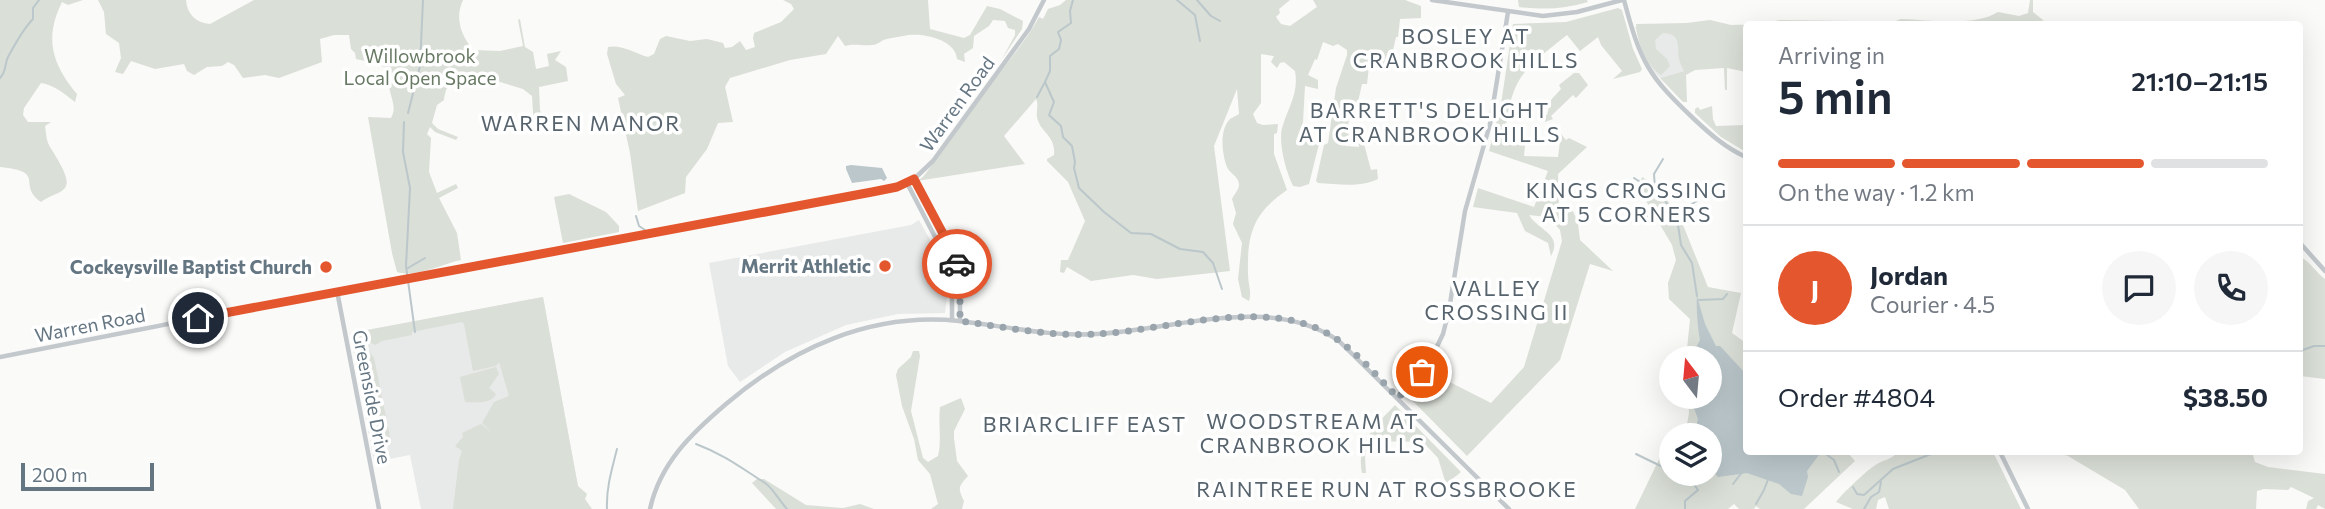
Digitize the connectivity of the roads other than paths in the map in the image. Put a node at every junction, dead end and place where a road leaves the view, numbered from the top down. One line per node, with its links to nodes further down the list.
1 (1044, 0): 6 (street, Warren Road)
2 (1432, 0): 4 (street)
3 (1623, 0): 4 (street); 5 (street)
4 (1508, 12): 14 (street)
5 (1743, 156)
6 (914, 179): 7 (street, Warren Road); 12 (street)
7 (907, 183): 10 (street, Warren Road); 11 (street)
8 (2303, 246): 9 (street)
9 (2325, 271)
10 (337, 291): 13 (street, Warren Road); 16 (street, Greenside Drive)
11 (952, 320): 12 (street); 17 (street)
12 (960, 321): 14 (street)
13 (0, 357)
14 (1398, 398): 18 (street)
15 (2001, 455): 19 (street)
16 (379, 509)
17 (650, 509)
18 (1509, 509)
19 (2028, 509)

